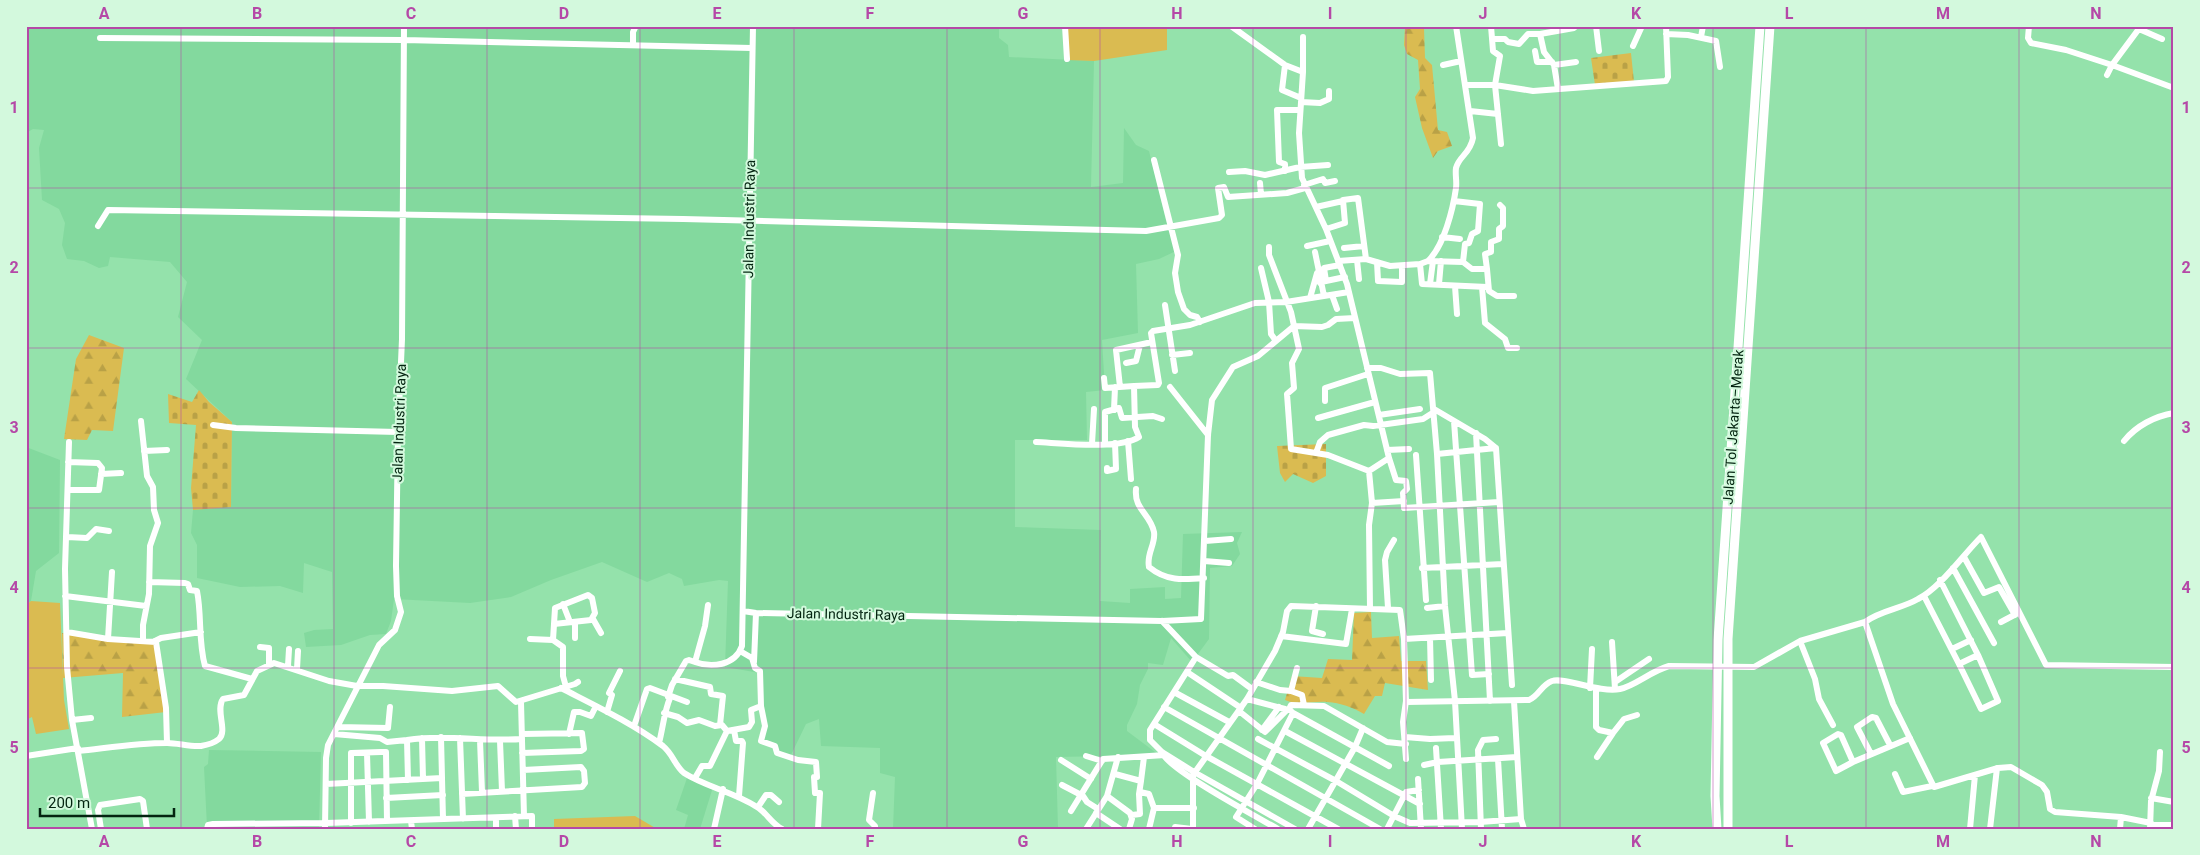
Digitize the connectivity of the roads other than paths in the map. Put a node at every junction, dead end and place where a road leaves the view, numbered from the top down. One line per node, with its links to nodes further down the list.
1 (404, 26): 26 (street, Jalan Industri Raya)
2 (636, 26): 27 (street)
3 (753, 26): 29 (street, Jalan Industri Raya)
4 (1065, 26): 32 (street)
5 (1231, 26): 36 (street)
6 (1456, 26): 33 (street)
7 (1491, 26): 24 (street)
8 (1576, 26): 18 (street)
9 (1596, 26): 31 (street)
10 (1642, 26): 28 (street)
11 (1666, 26): 19 (street)
12 (1688, 26): 20 (street)
13 (1703, 26): 22 (street)
14 (1760, 26): 445 (highway, Jalan Tol Jakarta–Merak)
15 (1770, 26): 446 (highway, Jalan Tol Jakarta–Merak)
16 (2028, 26): 38 (street)
17 (2140, 28): 25 (street); 38 (street)
18 (1540, 34): 24 (street); 35 (street)
19 (1666, 34): 20 (street); 45 (street)
20 (1688, 35): 22 (street)
21 (1303, 36): 40 (street)
22 (1701, 37): 39 (street)
23 (100, 38): 26 (street)
24 (1492, 39): 43 (street)
25 (2162, 39)
26 (404, 40): 27 (street); 65 (street, Jalan Industri Raya)
27 (633, 45): 29 (street)
28 (1633, 46)
29 (752, 48): 66 (street, Jalan Industri Raya)
30 (1535, 51): 35 (street)
31 (1599, 51)
32 (1067, 59)
33 (1460, 61): 37 (street); 42 (street)
34 (1576, 62): 35 (street)
35 (1553, 63): 45 (street)
36 (1285, 65): 40 (street); 47 (street)
37 (1443, 65)
38 (2112, 65): 41 (street); 44 (street)
39 (1720, 67)
40 (1303, 72): 47 (street)
41 (2107, 74)
42 (1465, 85): 43 (street); 49 (street)
43 (1495, 85): 45 (street); 50 (street)
44 (2174, 88)
45 (1558, 89)
46 (1329, 92): 47 (street)
47 (1301, 100): 48 (street)
48 (1300, 110): 54 (street); 56 (street)
49 (1470, 111): 50 (street); 62 (street)
50 (1498, 114): 51 (street)
51 (1501, 144)
52 (1154, 160): 68 (street)
53 (1328, 165): 54 (street)
54 (1300, 167): 56 (street); 59 (street)
55 (1229, 172): 56 (street)
56 (1285, 172)
57 (1335, 181): 59 (street)
58 (1260, 183): 60 (street)
59 (1305, 186): 60 (street); 64 (street)
60 (1261, 194): 68 (street)
61 (1343, 201): 64 (street); 69 (street); 74 (street)
62 (1453, 202): 70 (street); 83 (street)
63 (1500, 205): 88 (street)
64 (1316, 207): 69 (street)
65 (402, 214): 66 (street); 67 (street); 139 (street, Jalan Industri Raya)
66 (750, 220): 68 (street); 204 (street, Jalan Industri Raya)
67 (98, 226)
68 (1170, 228): 108 (street)
69 (1326, 229): 72 (street)
70 (1442, 237): 71 (street); 80 (street)
71 (1460, 239)
72 (1330, 241): 73 (street); 84 (street)
73 (1307, 246)
74 (1364, 246): 76 (street); 78 (street)
75 (1269, 247): 103 (street)
76 (1344, 248)
77 (1315, 252): 89 (street)
78 (1366, 259): 79 (street); 82 (street)
79 (1357, 260): 84 (street); 91 (street)
80 (1430, 261): 81 (street); 85 (street); 93 (street)
81 (1441, 261): 83 (street); 94 (street)
82 (1377, 262): 86 (street); 86 (street)
83 (1463, 262): 88 (street)
84 (1339, 263): 90 (street); 92 (street)
85 (1420, 264): 86 (street); 93 (street)
86 (1402, 266)
87 (1261, 268): 102 (street)
88 (1486, 270): 96 (street)
89 (1317, 271): 92 (street); 101 (street)
90 (1345, 277): 92 (street); 97 (street)
91 (1359, 279)
92 (1323, 282): 99 (street)
93 (1430, 284): 94 (street)
94 (1439, 284): 95 (street)
95 (1455, 286): 96 (street); 106 (street)
96 (1484, 287): 100 (street); 114 (street)
97 (1349, 292): 98 (street); 107 (street)
98 (1332, 295): 99 (street); 105 (street)
99 (1324, 296): 101 (street)
100 (1514, 296)
101 (1310, 298): 103 (street)
102 (1269, 302): 103 (street); 108 (street); 111 (street)
103 (1286, 302): 109 (street)
104 (1165, 305): 110 (street)
105 (1337, 309)
106 (1458, 314)
107 (1354, 318): 109 (street); 119 (street)
108 (1200, 322): 110 (street)
109 (1294, 326): 111 (street, Jalan Industri Raya); 156 (street)
110 (1168, 328): 112 (street); 116 (street)
111 (1276, 341): 141 (street, Jalan Industri Raya)
112 (1152, 342): 113 (street); 121 (street)
113 (1140, 345): 117 (street); 122 (street)
114 (1517, 348)
115 (1190, 353): 116 (street)
116 (1172, 355): 118 (street)
117 (1126, 363)
118 (1175, 371)
119 (1367, 371): 124 (street); 125 (street); 129 (street)
120 (1104, 378): 122 (street)
121 (1134, 386): 122 (street); 132 (street)
122 (1117, 387): 128 (street)
123 (1170, 387): 141 (street)
124 (1325, 401)
125 (1375, 402): 131 (street); 133 (street)
126 (1094, 409): 147 (street)
127 (1420, 409): 131 (street)
128 (1114, 410): 132 (street); 148 (street)
129 (1434, 410): 136 (street); 137 (street); 157 (street)
130 (2174, 413): 143 (street)
131 (1379, 415): 137 (street)
132 (1134, 416): 134 (street); 142 (street)
133 (1318, 418)
134 (1162, 420)
135 (141, 421): 154 (street)
136 (1454, 421): 140 (street); 155 (street)
137 (1382, 424): 152 (street); 156 (street)
138 (213, 425): 139 (street)
139 (398, 432): 261 (street, Jalan Industri Raya)
140 (1476, 433): 149 (street); 153 (street)
141 (1208, 435): 179 (street, Jalan Industri Raya)
142 (1128, 441): 146 (street); 165 (street)
143 (2124, 441)
144 (69, 442): 160 (street)
145 (1036, 442): 147 (street)
146 (1115, 443): 148 (street); 161 (street)
147 (1092, 444): 148 (street)
148 (1104, 444)
149 (1496, 448): 153 (street); 169 (street)
150 (1410, 449): 152 (street)
151 (167, 450): 154 (street)
152 (1387, 450): 159 (street)
153 (1476, 450): 155 (street); 171 (street)
154 (144, 451): 192 (street)
155 (1457, 452): 157 (street); 172 (street)
156 (1316, 453): 162 (street)
157 (1437, 454): 173 (street)
158 (1416, 455): 174 (street)
159 (1388, 458): 162 (street); 168 (street)
160 (68, 462): 164 (street); 166 (street)
161 (1106, 468)
162 (1369, 471): 170 (street)
163 (121, 473): 164 (street)
164 (101, 474): 166 (street)
165 (1130, 479)
166 (68, 490): 176 (street)
167 (1136, 490): 190 (street)
168 (1404, 500): 170 (street); 174 (street)
169 (1499, 502): 171 (street); 184 (street)
170 (1372, 503): 203 (street)
171 (1480, 504): 172 (street); 183 (street)
172 (1460, 505): 173 (street); 185 (street)
173 (1440, 507): 174 (street); 186 (street)
174 (1419, 508): 187 (street)
175 (109, 531): 176 (street)
176 (67, 537): 193 (street)
177 (1231, 539): 179 (street)
178 (1394, 540): 201 (street)
179 (1205, 541): 181 (street, Jalan Industri Raya)
180 (1964, 557): 188 (street); 206 (street); 206 (street)
181 (1204, 561): 182 (street); 190 (street, Jalan Industri Raya)
182 (1229, 563)
183 (1483, 564): 184 (street); 185 (street); 219 (street)
184 (1503, 564): 216 (street)
185 (1464, 566): 186 (street); 218 (street)
186 (1443, 567): 187 (street); 200 (street)
187 (1422, 568): 200 (street)
188 (1953, 568): 191 (street); 233 (street)
189 (112, 572): 195 (street)
190 (1204, 578): 208 (street, Jalan Industri Raya)
191 (1940, 580): 194 (street); 228 (street)
192 (149, 582): 198 (street); 214 (street)
193 (65, 596): 195 (street); 213 (street)
194 (1924, 596): 210 (street); 237 (street)
195 (111, 600): 198 (street); 222 (street)
196 (563, 604): 207 (street); 209 (street); 212 (street)
197 (708, 605): 243 (street)
198 (146, 606): 229 (street)
199 (1316, 606): 202 (street); 217 (street); 220 (street)
200 (1445, 606): 221 (street)
201 (1388, 608): 203 (street); 226 (street)
202 (1352, 609): 203 (street); 220 (street)
203 (1370, 609)
204 (743, 611): 205 (street, Jalan Industri Raya); 238 (street)
205 (756, 613): 208 (street, Jalan Industri Raya); 244 (street)
206 (2017, 614): 211 (street); 248 (street)
207 (593, 619): 209 (street); 215 (street)
208 (1162, 620): 241 (street)
209 (572, 622): 212 (street); 223 (street)
210 (1865, 622): 231 (street); 309 (street)
211 (2001, 622)
212 (554, 624): 227 (street)
213 (67, 632): 222 (street); 288 (street)
214 (202, 632): 230 (street); 254 (street)
215 (601, 633)
216 (1508, 633): 219 (street); 260 (street)
217 (1323, 634)
218 (1469, 635): 219 (street); 221 (street); 253 (street)
219 (1487, 635): 253 (street)
220 (1281, 636): 258 (street)
221 (1449, 637): 224 (street); 271 (street)
222 (108, 638): 229 (street)
223 (575, 638)
224 (1430, 638): 226 (street); 256 (street)
225 (530, 639): 227 (street)
226 (1404, 639): 270 (street)
227 (553, 640): 262 (street)
228 (1970, 640): 237 (street); 240 (street)
229 (143, 641): 230 (street)
230 (155, 641): 317 (street)
231 (1800, 641): 265 (street); 294 (street)
232 (1612, 642): 259 (street)
233 (1994, 643)
234 (260, 647): 245 (street)
235 (289, 649): 247 (street)
236 (1592, 649): 263 (street)
237 (1952, 649): 246 (street)
238 (740, 651): 243 (street); 244 (street)
239 (298, 652): 250 (street)
240 (1978, 655): 246 (street); 246 (street)
241 (1196, 657): 252 (street); 264 (street)
242 (1649, 659): 259 (street)
243 (695, 662): 255 (street)
244 (754, 662): 278 (street)
245 (269, 664): 247 (street); 254 (street)
246 (1959, 664)
247 (288, 666): 250 (street)
248 (2174, 667)
249 (1297, 668): 266 (street)
250 (297, 670): 261 (street)
251 (620, 672): 283 (street)
252 (1187, 672): 267 (street); 282 (street)
253 (1489, 674): 272 (street)
254 (252, 679): 317 (street)
255 (675, 679): 268 (street); 292 (street)
256 (1431, 680)
257 (578, 682): 262 (street)
258 (1256, 682): 264 (street); 266 (street)
259 (1615, 682): 265 (street)
260 (1512, 685)
261 (357, 686): 274 (street); 295 (street, Jalan Industri Raya)
262 (563, 688): 274 (street); 277 (street)
263 (1593, 688): 265 (street); 273 (street); 300 (street)
264 (1252, 689): 269 (street)
265 (1615, 689)
266 (1291, 691): 276 (street)
267 (1174, 692): 280 (street); 289 (street)
268 (669, 697): 275 (street); 284 (street); 293 (street)
269 (1248, 699): 281 (street); 282 (street)
270 (1406, 701): 271 (street); 315 (street)
271 (1455, 701): 272 (street); 308 (street)
272 (1490, 701): 273 (street)
273 (1514, 701): 335 (street)
274 (521, 702): 304 (street)
275 (687, 702)
276 (1304, 705): 285 (street); 296 (street)
277 (596, 706): 283 (street); 302 (street)
278 (761, 706): 297 (street); 429 (street)
279 (390, 707): 295 (street)
280 (1164, 707): 290 (street); 307 (street)
281 (1279, 707): 291 (street); 298 (street)
282 (1240, 710): 289 (street); 298 (street)
283 (607, 712): 293 (street)
284 (664, 713): 292 (street); 318 (street)
285 (1292, 713): 299 (street); 320 (street)
286 (1637, 715): 300 (street)
287 (91, 718): 288 (street)
288 (72, 720): 323 (street)
289 (1230, 722): 307 (street)
290 (1154, 724): 328 (street); 332 (street)
291 (1274, 724): 298 (street); 299 (street)
292 (720, 725): 297 (street)
293 (634, 726): 318 (street)
294 (1833, 726)
295 (338, 727): 301 (street, Jalan Industri Raya)
296 (1363, 728): 315 (street); 320 (street)
297 (730, 730): 356 (street); 380 (street)
298 (1262, 730)
299 (1285, 731): 321 (street); 345 (street)
300 (1613, 733): 336 (street)
301 (334, 734): 316 (street); 366 (street, Jalan Industri Raya)
302 (569, 734): 304 (street); 327 (street)
303 (441, 737): 305 (street); 306 (street); 355 (street)
304 (522, 737): 314 (street); 327 (street)
305 (422, 738): 311 (street); 357 (street)
306 (460, 738): 312 (street); 377 (street)
307 (1218, 738): 332 (street); 346 (street)
308 (1455, 738): 315 (street); 342 (street)
309 (1910, 738): 319 (street); 369 (street)
310 (1496, 739): 340 (street)
311 (408, 740): 316 (street); 360 (street)
312 (480, 740): 314 (street); 374 (street)
313 (1258, 740): 321 (street)
314 (500, 741): 373 (street)
315 (1406, 741): 337 (street)
316 (387, 742): 324 (street)
317 (168, 743): 323 (street)
318 (659, 743): 356 (street)
319 (1890, 745): 329 (street); 329 (street)
320 (1355, 747): 345 (street); 348 (street)
321 (1276, 748): 346 (street); 363 (street)
322 (1436, 748): 344 (street)
323 (78, 750): 330 (street); 419 (street)
324 (386, 752): 326 (street); 361 (street)
325 (2160, 752): 385 (street)
326 (367, 753): 364 (street); 365 (street)
327 (522, 753): 350 (street)
328 (1164, 754): 334 (street); 353 (street)
329 (1871, 754): 343 (street)
330 (26, 756)
331 (1086, 756): 341 (street)
332 (1206, 756): 353 (street); 367 (street)
333 (1118, 757): 334 (street); 341 (street); 351 (street)
334 (1144, 757): 362 (street)
335 (1517, 757): 338 (street); 405 (street)
336 (1597, 757)
337 (1406, 759)
338 (1498, 759): 340 (street); 406 (street)
339 (1061, 760): 358 (street)
340 (1478, 760): 342 (street); 412 (street)
341 (1102, 761): 358 (street)
342 (1457, 761): 344 (street); 417 (street)
343 (1853, 762): 343 (street)
344 (1437, 763): 347 (street); 416 (street)
345 (1345, 764): 363 (street); 382 (street)
346 (1267, 765): 367 (street); 384 (street)
347 (1424, 765)
348 (1389, 766)
349 (1997, 768): 354 (street); 401 (street); 448 (street)
350 (523, 770): 371 (street); 371 (street)
351 (1115, 774): 362 (street); 381 (street)
352 (1895, 774): 369 (street)
353 (1193, 775): 386 (street); 392 (street); 393 (street)
354 (1975, 775): 369 (street); 447 (street)
355 (442, 778): 357 (street); 379 (street)
356 (695, 778): 370 (street)
357 (423, 779): 360 (street)
358 (1091, 779): 378 (street)
359 (1418, 779): 372 (street)
360 (408, 780): 361 (street)
361 (386, 781): 364 (street); 383 (street)
362 (1141, 781): 375 (street)
363 (1336, 781): 384 (street); 400 (street)
364 (368, 782): 365 (street); 410 (street)
365 (352, 783): 366 (street); 409 (street)
366 (326, 784): 415 (street, Jalan Industri Raya)
367 (1257, 784): 386 (street); 399 (street)
368 (1062, 785): 378 (street)
369 (1932, 786)
370 (723, 789): 380 (street); 427 (street)
371 (524, 790): 373 (street); 398 (street)
372 (1419, 790): 382 (street); 389 (street)
373 (502, 791): 374 (street)
374 (482, 792): 377 (street)
375 (1140, 792): 391 (street); 396 (street)
376 (872, 793): 430 (street)
377 (462, 794): 404 (street)
378 (1082, 795): 394 (street); 395 (street)
379 (443, 796): 383 (street); 403 (street)
380 (738, 796): 390 (street)
381 (1107, 796): 395 (street); 396 (street)
382 (1404, 796): 389 (street); 400 (street)
383 (386, 798): 407 (street)
384 (1326, 798): 399 (street); 441 (street)
385 (2151, 798): 388 (street); 413 (street)
386 (1246, 800): 393 (street); 438 (street)
387 (779, 802): 390 (street)
388 (2174, 802)
389 (1420, 804): 411 (street)
390 (758, 807): 428 (street)
391 (1154, 808): 392 (street); 434 (street)
392 (1194, 808): 435 (street)
393 (1242, 808): 436 (street); 437 (street)
394 (1072, 811)
395 (1097, 811): 431 (street); 432 (street)
396 (1132, 815): 433 (street)
397 (515, 816): 398 (street); 402 (street); 425 (street)
398 (524, 816): 426 (street)
399 (1315, 816): 439 (street); 440 (street)
400 (1394, 816): 411 (street); 442 (street)
401 (2121, 817): 413 (street); 449 (street)
402 (496, 818): 404 (street); 424 (street)
403 (443, 819): 404 (street); 408 (street)
404 (463, 819)
405 (1521, 819): 406 (street); 444 (street)
406 (1502, 820): 412 (street); 443 (street)
407 (387, 821): 408 (street); 410 (street)
408 (411, 821): 423 (street)
409 (351, 822): 410 (street); 415 (street)
410 (369, 822)
411 (1421, 825): 416 (street)
412 (1480, 825): 417 (street)
413 (2151, 825): 414 (street)
414 (2174, 825)
415 (325, 826): 422 (street)
416 (1441, 826): 417 (street)
417 (1462, 826)
418 (1175, 827): 435 (street)
419 (92, 829)
420 (101, 829): 421 (street)
421 (147, 829)
422 (207, 829)
423 (412, 829)
424 (496, 829)
425 (516, 829)
426 (532, 829)
427 (714, 829)
428 (782, 829)
429 (818, 829)
430 (875, 829)
431 (1086, 829)
432 (1120, 829)
433 (1129, 829)
434 (1149, 829)
435 (1192, 829)
436 (1255, 829)
437 (1278, 829)
438 (1295, 829)
439 (1308, 829)
440 (1338, 829)
441 (1380, 829)
442 (1386, 829)
443 (1502, 829)
444 (1524, 829)
445 (1717, 829)
446 (1728, 829)
447 (1970, 829)
448 (1990, 829)
449 (2120, 829)

